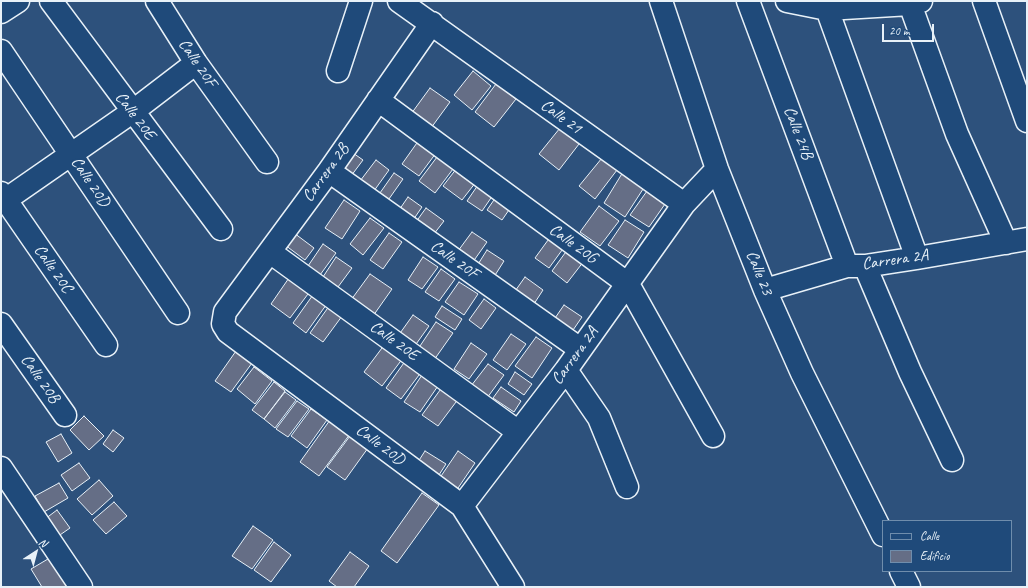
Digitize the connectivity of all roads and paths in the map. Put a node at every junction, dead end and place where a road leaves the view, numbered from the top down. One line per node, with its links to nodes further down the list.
1 (18, 1): 12 (street)
2 (51, 1): 18 (street, Calle 20E)
3 (157, 1): 15 (street, Calle 20F)
4 (360, 1): 16 (street)
5 (400, 1): 13 (street, Calle 21)
6 (661, 1): 22 (street, Calle 23)
7 (748, 1): 31 (street, Calle 24B)
8 (788, 1): 11 (street)
9 (984, 1): 19 (street)
10 (915, 2): 11 (street); 28 (street)
11 (827, 9): 30 (street)
12 (1, 12)
13 (432, 23): 17 (street, Carrera 2B); 25 (street, Calle 21)
14 (1, 52): 20 (street, Calle 20D)
15 (196, 63): 18 (street); 21 (street, Calle 20F)
16 (338, 71)
17 (378, 100): 23 (street, Carrera 2B); 32 (street, Calle 20G)
18 (132, 112): 20 (street); 26 (street, Calle 20E)
19 (1027, 121)
20 (72, 154): 24 (street); 34 (street, Calle 20D)
21 (267, 162)
22 (717, 169): 25 (street); 33 (street, Calle 23)
23 (329, 171): 29 (street, Carrera 2B); 38 (street, Calle 20F)
24 (3, 199): 37 (street, Calle 20C)
25 (684, 204): 32 (street, Carrera 2A)
26 (221, 229)
27 (1027, 238): 28 (street, Carrera 2A)
28 (1006, 243): 30 (street, Carrera 2A)
29 (270, 252): 36 (street, Carrera 2B); 41 (street, Calle 20E)
30 (917, 258): 31 (street, Carrera 2A)
31 (856, 266): 33 (street, Carrera 2A); 43 (street, Calle 24B)
32 (628, 284): 38 (street, Carrera 2A); 42 (street, Calle 20G)
33 (766, 290): 47 (street, Calle 23)
34 (178, 313)
35 (1, 324): 40 (street, Calle 20B)
36 (223, 324): 46 (street, Calle 20D)
37 (106, 345)
38 (580, 349): 39 (street, Carrera 2A)
39 (566, 370): 41 (street, Carrera 2A); 45 (street)
40 (65, 415)
41 (517, 431): 46 (street, Carrera 2A)
42 (713, 436)
43 (952, 460)
44 (1, 468): 49 (street)
45 (627, 487)
46 (462, 506): 50 (street, Calle 20D)
47 (882, 533)
48 (902, 572): 51 (street)
49 (81, 587)
50 (513, 587)
51 (909, 587)

